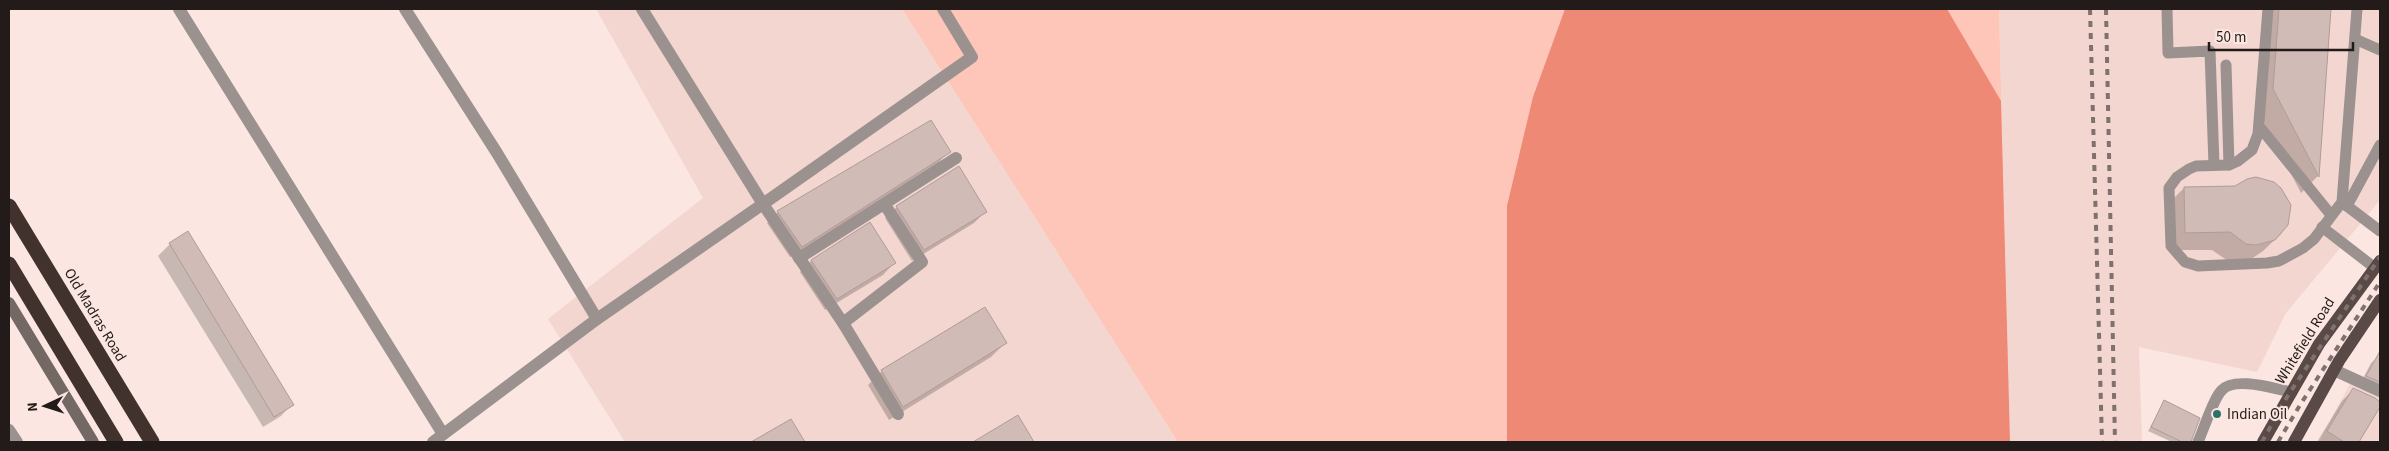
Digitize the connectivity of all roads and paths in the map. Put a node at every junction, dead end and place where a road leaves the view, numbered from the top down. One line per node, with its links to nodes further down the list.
1 (179, 9): 35 (street)
2 (405, 9): 28 (street)
3 (642, 9): 16 (street)
4 (943, 9): 16 (street)
5 (2167, 9): 14 (lane)
6 (2268, 9): 11 (lane)
7 (2357, 9): 8 (lane)
8 (2355, 39): 9 (lane); 17 (lane)
9 (2380, 50)
10 (2226, 65): 15 (lane)
11 (2259, 126): 15 (lane); 20 (lane)
12 (2380, 145): 17 (lane)
13 (956, 158): 18 (street)
14 (2214, 165): 15 (lane); 21 (lane)
15 (2229, 165)
16 (763, 204): 23 (street); 28 (street)
17 (2345, 204): 20 (lane); 22 (lane)
18 (885, 205): 23 (street); 29 (street)
19 (9, 206): 39 (highway, Old Madras Road)
20 (2332, 215): 21 (lane)
21 (2322, 227): 25 (lane)
22 (2380, 231)
23 (799, 258): 29 (street)
24 (9, 264): 38 (highway)
25 (2378, 265): 32 (main road, Whitefield Road)
26 (2380, 300): 30 (main road)
27 (9, 303): 37 (street)
28 (597, 319): 35 (street)
29 (843, 323): 33 (street)
30 (2334, 370): 31 (street); 43 (main road)
31 (2380, 391)
32 (2292, 392): 41 (lane); 42 (main road, Whitefield Road)
33 (898, 414)
34 (9, 430): 36 (street)
35 (443, 434): 40 (street)
36 (17, 442)
37 (93, 442)
38 (116, 442)
39 (152, 442)
40 (433, 442)
41 (2198, 442)
42 (2264, 442)
43 (2294, 442)

